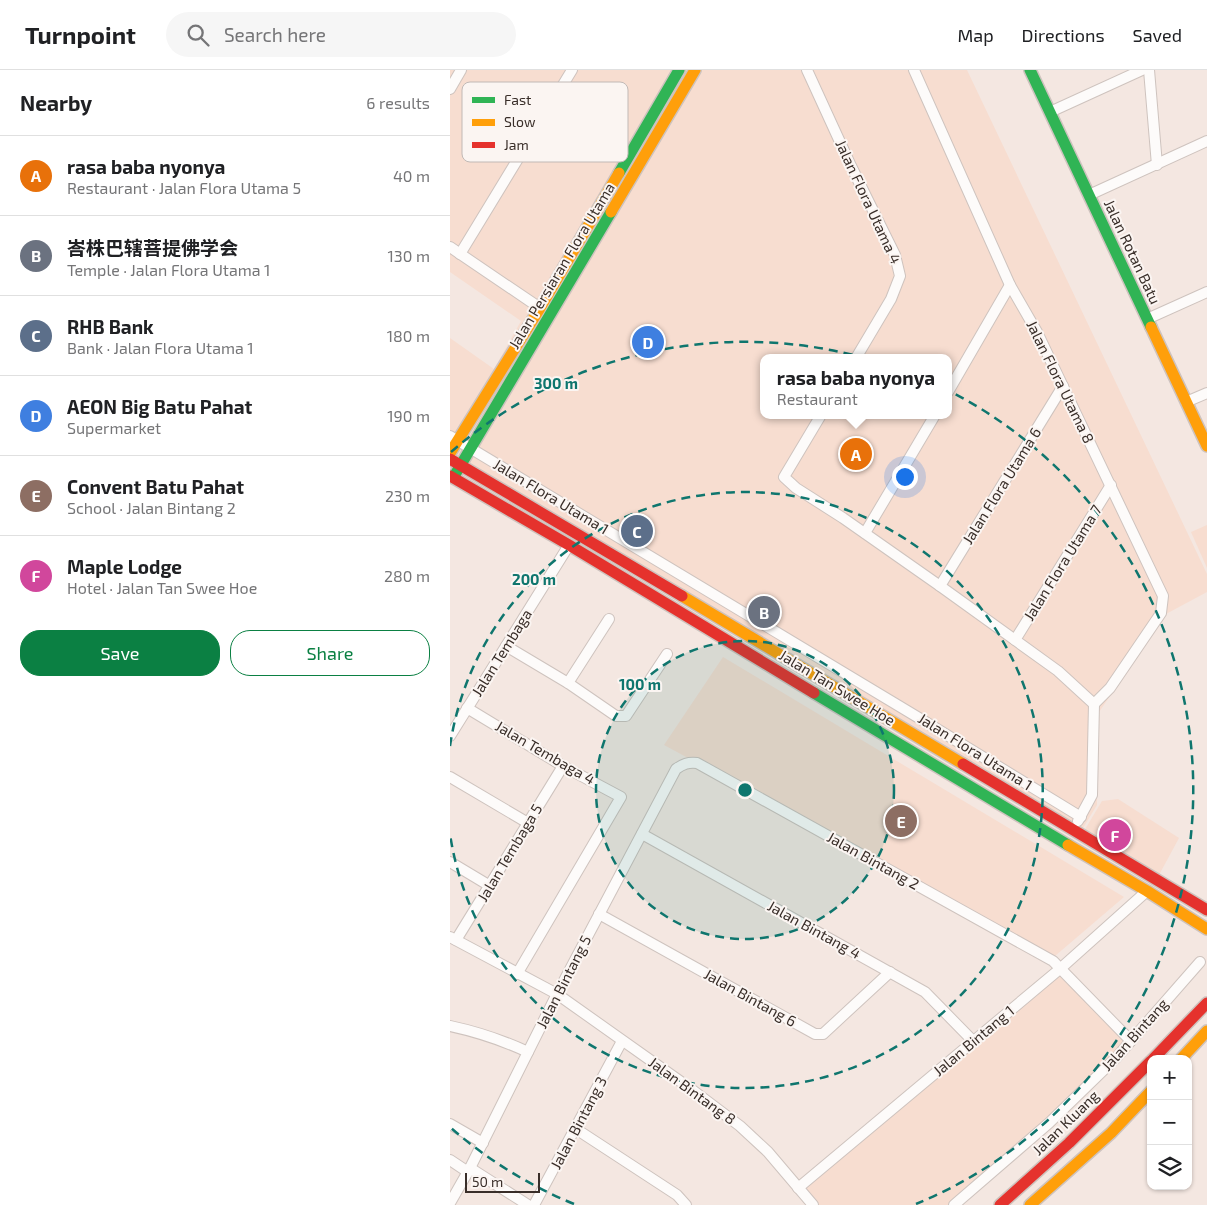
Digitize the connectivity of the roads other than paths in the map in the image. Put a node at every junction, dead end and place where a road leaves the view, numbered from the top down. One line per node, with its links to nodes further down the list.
1 (461, 70): 11 (street)
2 (572, 70): 10 (street)
3 (679, 70): 14 (main road, Jalan Persiaran Flora Utama)
4 (695, 70): 34 (main road, Jalan Persiaran Flora Utama)
5 (807, 70): 25 (street, Jalan Flora Utama 4)
6 (914, 70): 21 (street, Jalan Flora Utama 8)
7 (1030, 70): 12 (main road, Jalan Rotan Batu)
8 (1142, 70): 12 (street)
9 (1149, 70): 17 (street)
10 (565, 82)
11 (450, 89)
12 (1050, 112): 18 (main road, Jalan Rotan Batu)
13 (1207, 141): 17 (street)
14 (628, 157)
15 (516, 162): 20 (street)
16 (625, 162): 23 (main road, Jalan Persiaran Flora Utama)
17 (1157, 165): 18 (street)
18 (1089, 195): 24 (main road, Jalan Rotan Batu)
19 (450, 247): 20 (street)
20 (460, 254): 23 (street)
21 (1010, 285): 26 (street); 27 (street, Jalan Flora Utama 8)
22 (1207, 292): 24 (street)
23 (540, 308): 32 (main road, Jalan Persiaran Flora Utama)
24 (1147, 319): 29 (main road, Jalan Rotan Batu)
25 (858, 354)
26 (952, 385)
27 (1063, 386): 39 (street, Jalan Flora Utama 8); 42 (street, Jalan Flora Utama 6)
28 (1207, 393): 29 (street)
29 (1186, 402): 33 (main road, Jalan Rotan Batu)
30 (819, 419): 40 (street)
31 (933, 419): 40 (street)
32 (454, 439): 34 (street, Jalan Flora Utama 1); 35 (main road, Jalan Persiaran Flora Utama)
33 (1207, 446)
34 (471, 448): 37 (main road, Jalan Persiaran Flora Utama); 54 (street, Jalan Flora Utama 1)
35 (450, 453)
36 (450, 459): 37 (main road, Jalan Tan Swee Hoe)
37 (461, 465): 38 (main road, Jalan Persiaran Flora Utama); 56 (main road, Jalan Tan Swee Hoe)
38 (452, 477): 41 (main road, Jalan Tan Swee Hoe)
39 (1111, 486): 44 (street, Jalan Flora Utama 7); 48 (street, Jalan Flora Utama 8)
40 (865, 533): 42 (street)
41 (569, 545): 45 (street, Jalan Tembaga); 60 (main road, Jalan Tan Swee Hoe)
42 (940, 586): 44 (street)
43 (609, 619): 47 (street)
44 (1015, 640): 48 (street)
45 (506, 646): 47 (street); 49 (street, Jalan Tembaga)
46 (667, 654): 47 (street)
47 (568, 683)
48 (1094, 704): 54 (street)
49 (467, 708): 50 (street, Jalan Tembaga); 52 (street, Jalan Tembaga 4)
50 (450, 736)
51 (682, 764): 57 (street, Jalan Bintang 5); 66 (street, Jalan Bintang 2)
52 (563, 766): 55 (street, Jalan Tembaga 5); 68 (street, Jalan Tembaga 4)
53 (450, 777): 55 (street)
54 (1081, 817): 56 (street)
55 (528, 824): 59 (street, Jalan Tembaga 5)
56 (1072, 830): 61 (main road, Jalan Tan Swee Hoe)
57 (642, 834): 62 (street, Jalan Bintang 5); 67 (street, Jalan Bintang 4)
58 (450, 862): 59 (street)
59 (490, 886): 64 (street, Jalan Tembaga 5)
60 (1147, 891): 63 (main road, Jalan Tan Swee Hoe); 66 (street, Jalan Bintang 1)
61 (1207, 910)
62 (599, 914): 67 (street, Jalan Bintang 6); 69 (street, Jalan Bintang 5)
63 (1207, 929)
64 (453, 939): 68 (street, Jalan Bintang 8)
65 (1200, 962): 74 (street, Jalan Bintang)
66 (1062, 968): 74 (street, Jalan Bintang 2); 75 (street, Jalan Bintang 1)
67 (890, 972): 75 (street, Jalan Bintang 4)
68 (517, 974): 69 (street, Jalan Bintang 8)
69 (557, 994): 73 (street, Jalan Bintang 8); 76 (street, Jalan Bintang 5)
70 (1207, 1003): 77 (main road, Jalan Kluang)
71 (450, 1026): 76 (street)
72 (1207, 1031): 78 (main road)
73 (622, 1041): 82 (street, Jalan Bintang 3); 86 (street, Jalan Bintang 8)
74 (1131, 1041): 92 (street, Jalan Bintang)
75 (974, 1042): 86 (street, Jalan Bintang 1)
76 (528, 1052): 83 (street, Jalan Bintang 5)
77 (1157, 1055)
78 (1185, 1055)
79 (1147, 1065): 93 (main road, Jalan Kluang)
80 (1147, 1095): 94 (main road)
81 (450, 1124): 83 (street)
82 (576, 1129): 89 (street, Jalan Bintang 3); 90 (street)
83 (483, 1143): 85 (street, Jalan Bintang 5)
84 (450, 1160): 85 (street)
85 (469, 1170): 87 (street, Jalan Bintang 5); 88 (street)
86 (798, 1188): 91 (street, Jalan Bintang 8)
87 (450, 1204)
88 (528, 1205)
89 (534, 1205)
90 (686, 1205)
91 (813, 1205)
92 (954, 1205)
93 (1000, 1205)
94 (1030, 1205)

